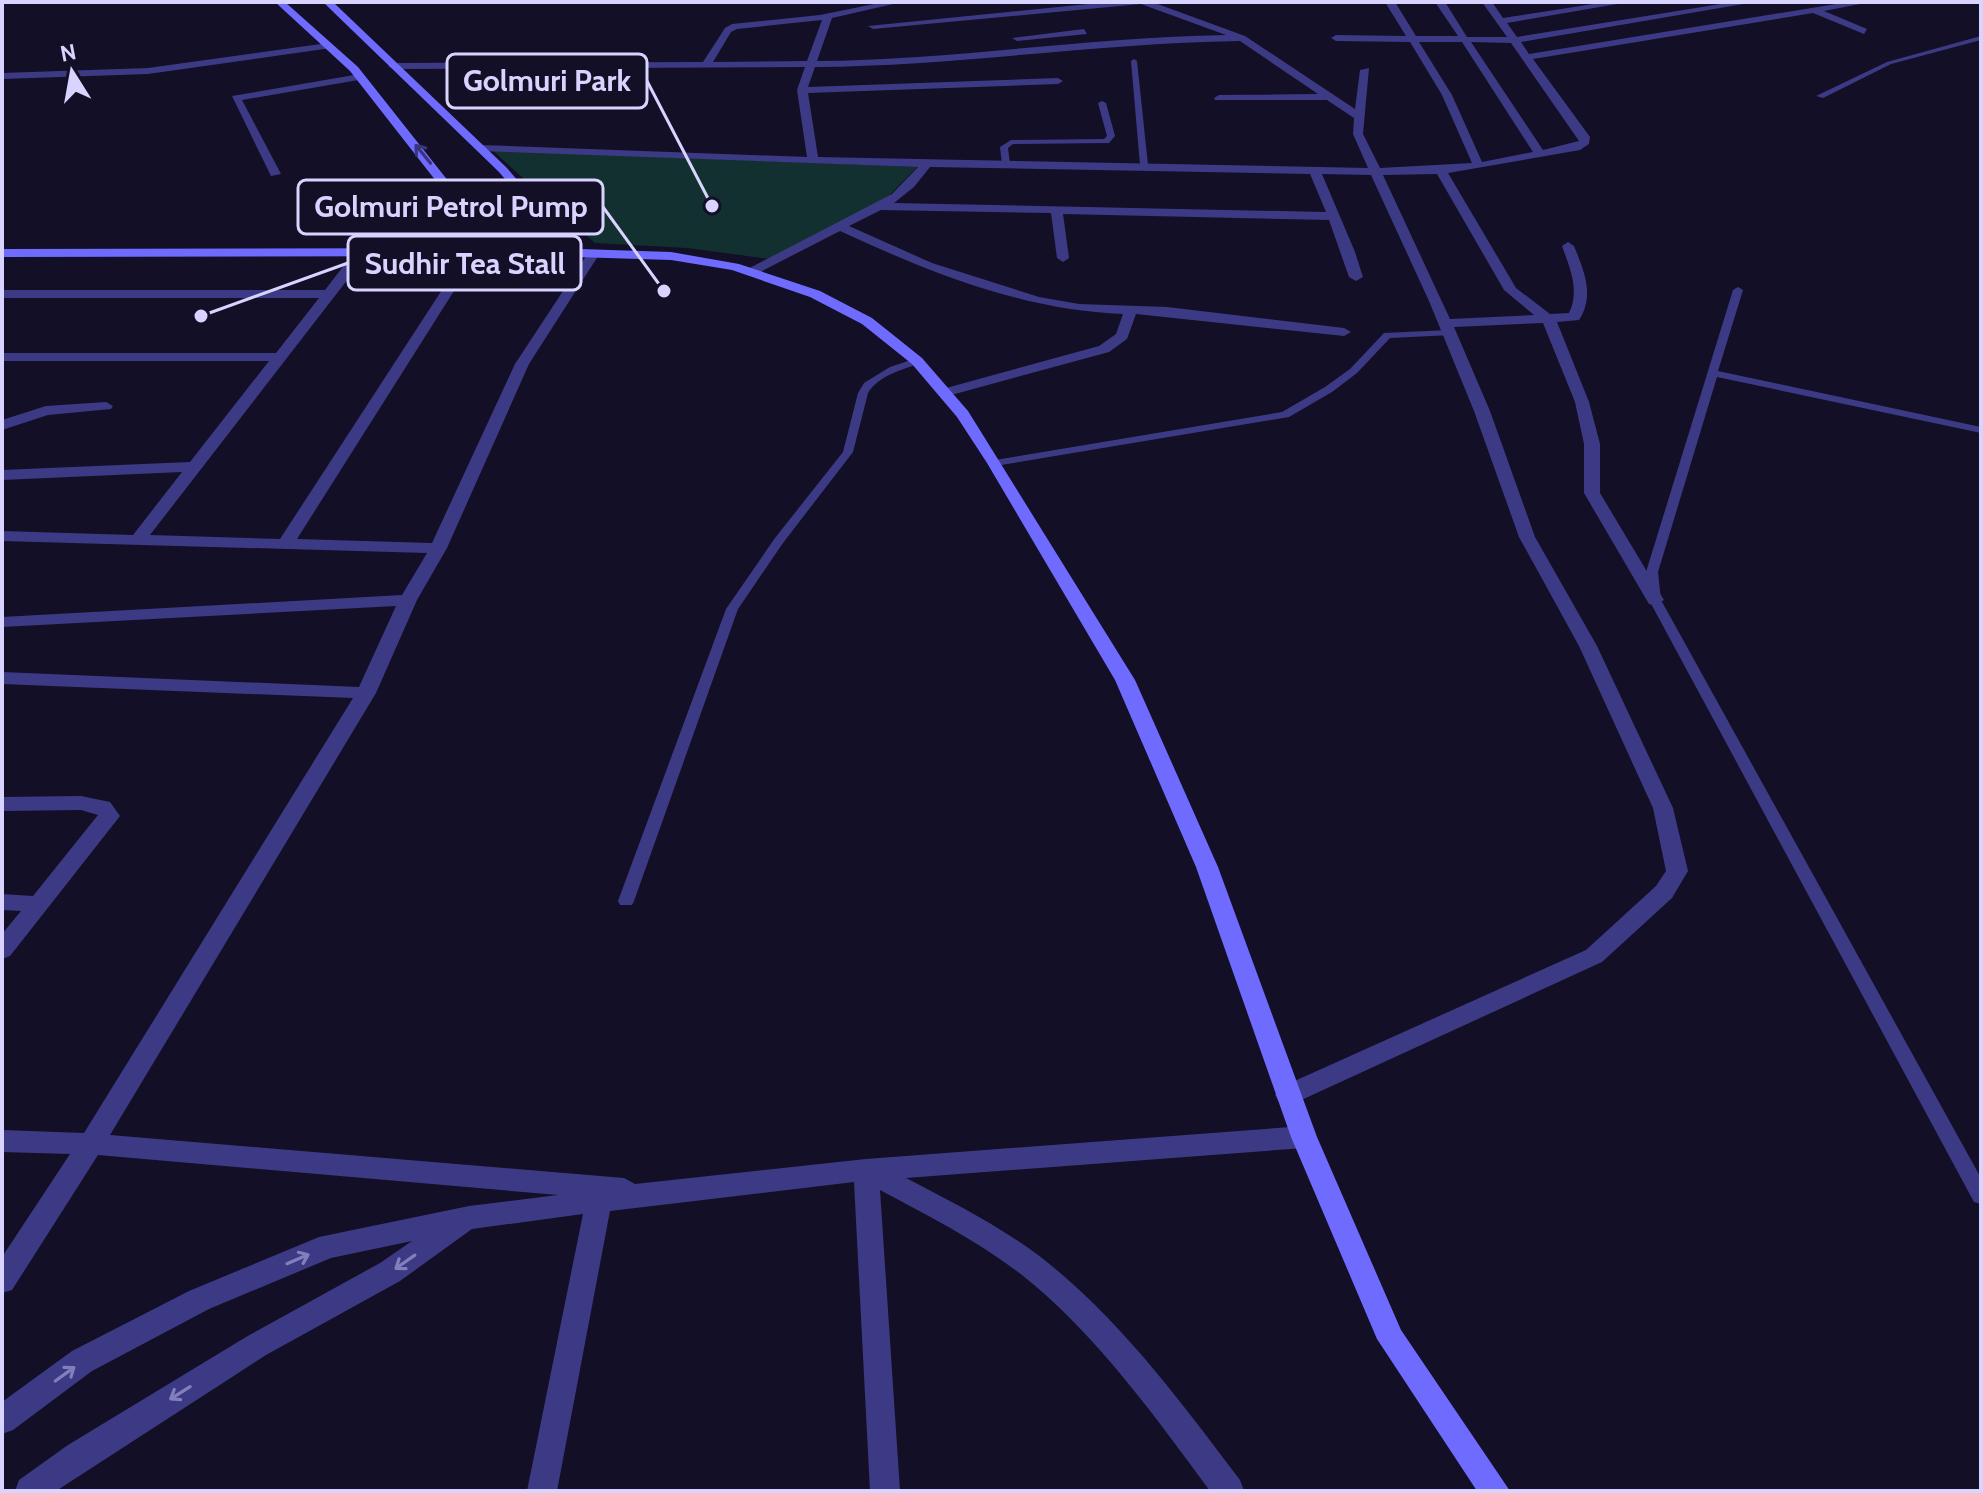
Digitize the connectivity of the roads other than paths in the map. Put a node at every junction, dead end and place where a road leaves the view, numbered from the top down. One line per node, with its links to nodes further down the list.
1 (280, 2): 30 (street)
2 (328, 2): 36 (street)
3 (897, 2): 16 (street)
4 (1022, 2): 14 (street)
5 (1138, 2): 19 (street)
6 (1144, 2): 18 (street)
7 (1390, 2): 27 (street)
8 (1440, 2): 28 (street)
9 (1624, 2): 17 (street)
10 (1750, 2): 29 (street)
11 (1791, 2): 15 (street)
12 (1865, 2): 15 (street)
13 (1492, 3): 17 (street)
14 (998, 4)
15 (1815, 11): 22 (street); 31 (street)
16 (828, 17): 34 (street); 35 (street)
17 (1500, 21): 29 (street)
18 (1208, 24): 20 (street); 24 (street)
19 (873, 26)
20 (1169, 26)
21 (1102, 31): 23 (street)
22 (1864, 31)
23 (1017, 38)
24 (1242, 38): 33 (street); 46 (street)
25 (1336, 38): 27 (street)
26 (1981, 38): 45 (lane)
27 (1412, 39): 28 (street); 56 (street)
28 (1463, 39): 29 (street); 51 (street)
29 (1515, 40): 31 (street)
30 (328, 46): 40 (street); 41 (street)
31 (1528, 57): 51 (street)
32 (1134, 61): 55 (lane)
33 (852, 63): 35 (street); 39 (street)
34 (706, 64): 35 (street); 36 (street)
35 (811, 64): 43 (street)
36 (393, 66): 50 (street)
37 (1365, 70): 49 (street)
38 (984, 72): 39 (street)
39 (857, 75): 44 (street)
40 (2, 76)
41 (360, 77): 60 (street); 61 (street, one-way to 41)
42 (1058, 81): 44 (street)
43 (802, 90): 44 (street); 52 (street)
44 (858, 96)
45 (1820, 96)
46 (1331, 97): 47 (street); 49 (street)
47 (1219, 98)
48 (1102, 103): 54 (lane)
49 (1358, 116): 58 (street)
50 (480, 148): 52 (street); 67 (street)
51 (1540, 155): 56 (street)
52 (813, 160): 53 (street)
53 (927, 163): 54 (street); 62 (street)
54 (1006, 164): 55 (street)
55 (1144, 165): 57 (street)
56 (1478, 165): 59 (street)
57 (1314, 169): 58 (street); 64 (street)
58 (1373, 170): 59 (street); 80 (street)
59 (1441, 171): 79 (street)
60 (275, 174)
61 (454, 195): 67 (street); 71 (street)
62 (880, 206): 63 (street); 65 (street)
63 (1057, 211): 64 (street); 72 (street)
64 (1334, 216): 74 (street)
65 (840, 226): 73 (street); 78 (street)
66 (1568, 246): 79 (street)
67 (544, 252): 69 (street); 70 (street)
68 (2, 253): 71 (street)
69 (472, 253): 71 (street); 95 (street)
70 (594, 253): 73 (street); 96 (street)
71 (360, 254): 77 (street)
72 (1063, 258)
73 (749, 272): 84 (street)
74 (1356, 277)
75 (1738, 290): 85 (lane)
76 (2, 294): 77 (street)
77 (327, 294): 83 (street)
78 (1131, 310): 81 (street); 86 (street)
79 (1549, 320): 80 (street); 98 (street)
80 (1447, 328): 90 (lane); 107 (street)
81 (1344, 332)
82 (2, 357): 83 (street)
83 (282, 357): 91 (street)
84 (917, 361): 86 (street); 103 (lane)
85 (1713, 373): 89 (lane); 98 (lane)
86 (944, 393): 90 (street)
87 (106, 406): 88 (street)
88 (2, 425)
89 (1981, 430)
90 (995, 463): 107 (street)
91 (195, 467): 92 (street); 94 (street)
92 (2, 475)
93 (2, 536): 94 (street)
94 (139, 538): 95 (street)
95 (286, 543): 96 (street)
96 (438, 548): 97 (street)
97 (408, 600): 99 (street); 101 (street)
98 (1655, 600): 113 (lane)
99 (2, 622)
100 (2, 678): 101 (street)
101 (366, 693): 110 (street)
102 (2, 804): 105 (street)
103 (626, 901)
104 (2, 902): 105 (street)
105 (37, 904): 106 (street)
106 (2, 950)
107 (1288, 1095): 108 (street)
108 (1304, 1137): 111 (street); 121 (street)
109 (2, 1141): 110 (street)
110 (91, 1144): 112 (street); 115 (street)
111 (866, 1170): 112 (street); 119 (street); 120 (street)
112 (600, 1194): 114 (street); 118 (street)
113 (1981, 1196)
114 (469, 1218): 116 (street, one-way to 114); 117 (street, one-way to 117)
115 (2, 1281)
116 (2, 1420)
117 (30, 1491)
118 (542, 1491)
119 (885, 1491)
120 (1229, 1491)
121 (1495, 1491)

